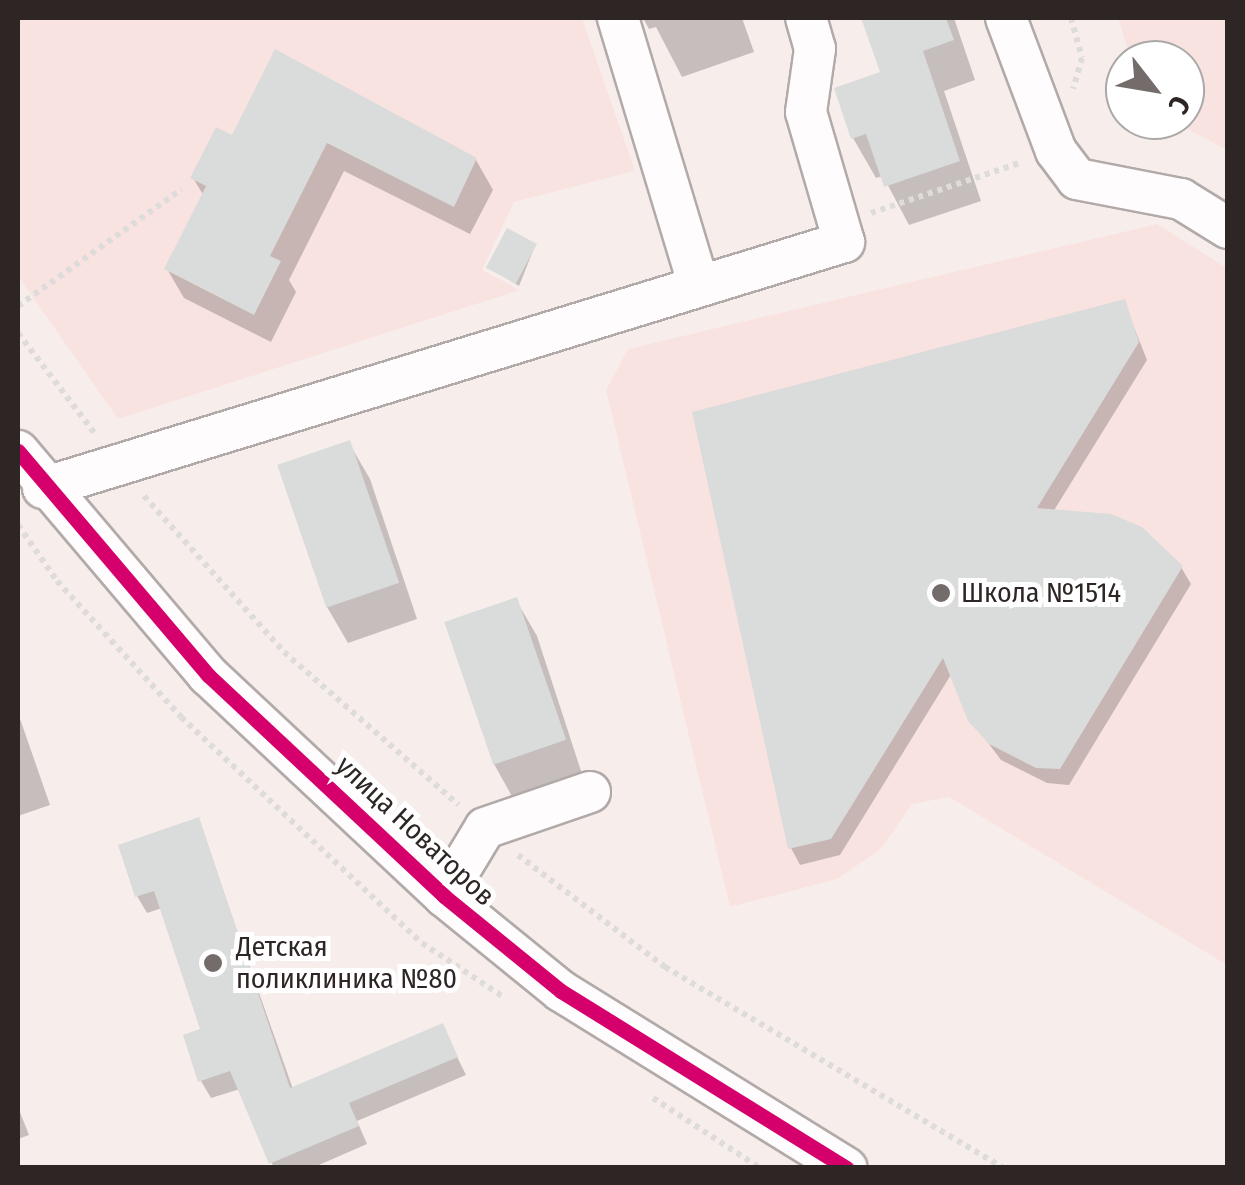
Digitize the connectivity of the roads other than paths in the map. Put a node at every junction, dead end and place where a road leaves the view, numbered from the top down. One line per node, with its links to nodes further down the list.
1 (618, 18): 5 (street)
2 (806, 18): 5 (street)
3 (1006, 18): 4 (street)
4 (1228, 228)
5 (699, 286): 7 (street)
6 (18, 451): 7 (street, улица Новаторов)
7 (43, 488): 9 (street, улица Новаторов)
8 (590, 792): 9 (street)
9 (444, 896): 10 (street, улица Новаторов)
10 (847, 1168)

